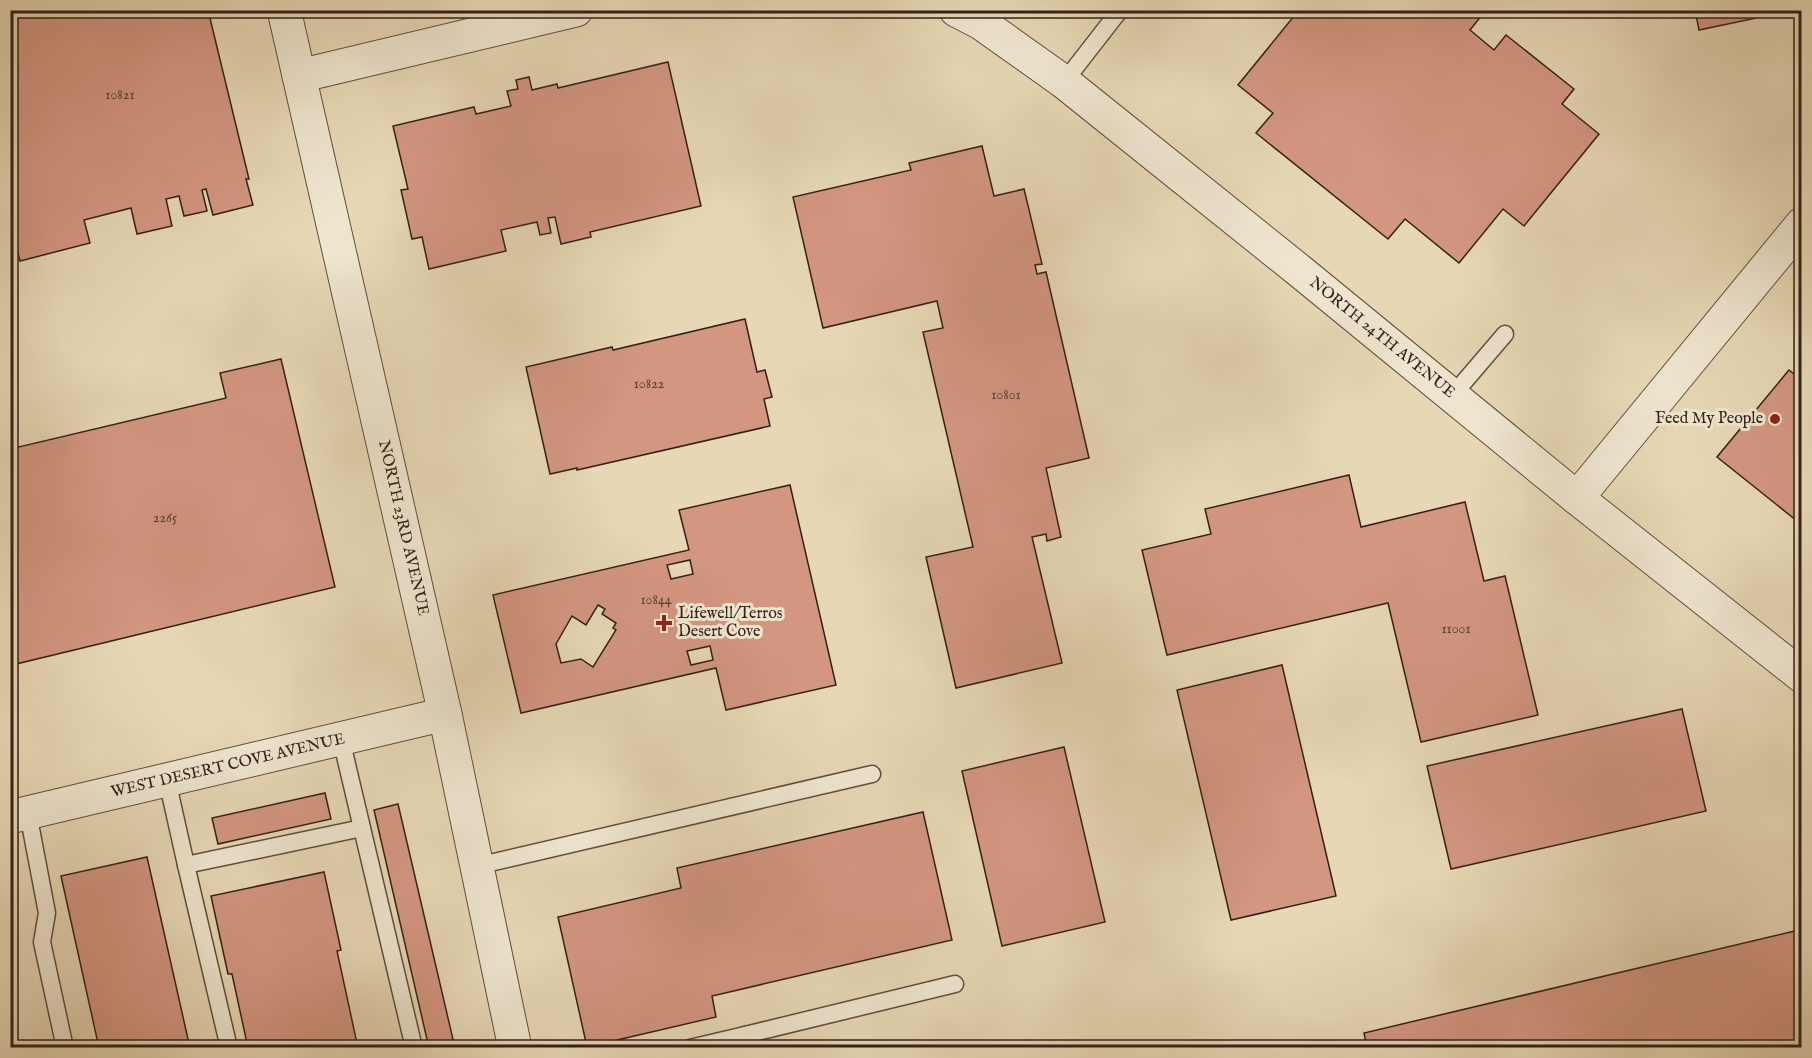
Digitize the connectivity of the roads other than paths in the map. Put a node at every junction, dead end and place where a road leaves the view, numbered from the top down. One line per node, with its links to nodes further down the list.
1 (284, 10): 5 (street, NORTH 23RD AVENUE)
2 (576, 10): 5 (street)
3 (956, 10): 6 (street, NORTH 24TH AVENUE)
4 (1120, 10): 6 (lane)
5 (299, 76): 12 (street, NORTH 23RD AVENUE)
6 (1064, 82): 9 (street, NORTH 24TH AVENUE)
7 (1802, 224): 10 (street)
8 (1505, 334): 9 (lane)
9 (1452, 396): 10 (street, NORTH 24TH AVENUE)
10 (1577, 498): 11 (street, NORTH 24TH AVENUE)
11 (1802, 676)
12 (445, 714): 13 (street, WEST DESERT COVE AVENUE); 19 (street, NORTH 23RD AVENUE)
13 (341, 739): 15 (street, WEST DESERT COVE AVENUE); 17 (lane)
14 (872, 774): 19 (lane)
15 (167, 780): 16 (street, WEST DESERT COVE AVENUE); 18 (lane)
16 (19, 815): 22 (lane)
17 (362, 828): 18 (lane); 24 (lane)
18 (186, 865): 23 (lane)
19 (477, 866): 25 (street, NORTH 23RD AVENUE)
20 (955, 984): 21 (lane)
21 (746, 1041): 26 (lane)
22 (65, 1047)
23 (229, 1047)
24 (414, 1047)
25 (515, 1047)
26 (690, 1047)

